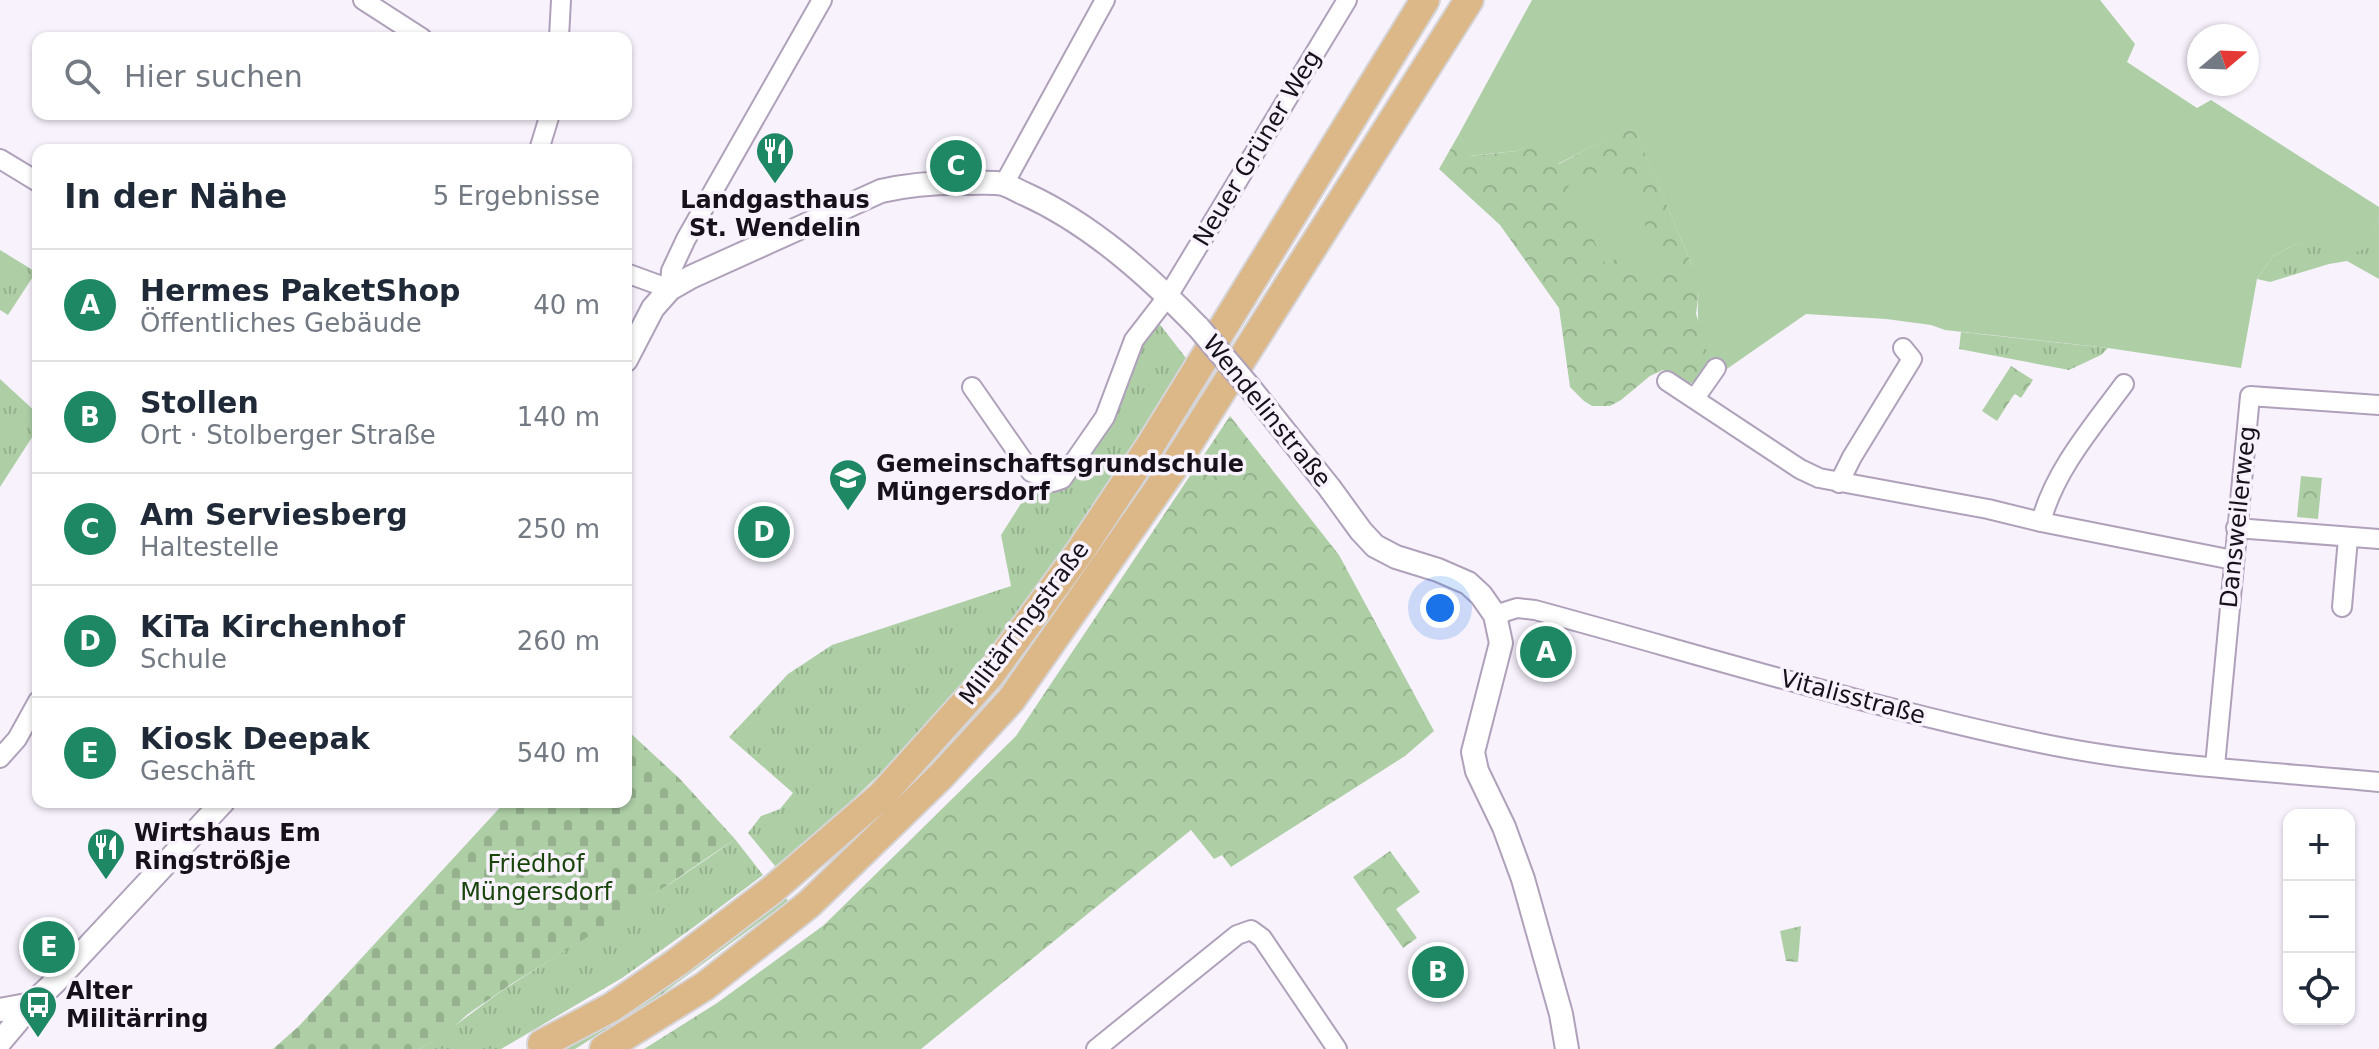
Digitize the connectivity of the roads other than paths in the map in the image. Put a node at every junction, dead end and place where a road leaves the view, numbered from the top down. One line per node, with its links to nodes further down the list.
1 (363, 0): 8 (street)
2 (561, 0): 9 (street)
3 (822, 0): 16 (street)
4 (1105, 0): 14 (street)
5 (1347, 0): 17 (street, Neuer Grüner Weg)
6 (1425, 0): 42 (highway, Militärringstraße)
7 (1469, 0): 43 (highway, Militärringstraße)
8 (413, 32)
9 (559, 32)
10 (546, 120): 11 (street)
11 (540, 144)
12 (0, 159): 13 (street)
13 (32, 178)
14 (1004, 184): 16 (street, Wendelinstraße); 17 (street, Wendelinstraße)
15 (632, 275): 16 (street)
16 (670, 289): 18 (street)
17 (1168, 296): 23 (street); 33 (street, Wendelinstraße, bridge)
18 (632, 348)
19 (1903, 348): 26 (street)
20 (1716, 368): 24 (street)
21 (1667, 381): 24 (street)
22 (2124, 384): 27 (street)
23 (972, 387)
24 (1695, 398): 26 (street)
25 (2379, 405): 28 (street, Dansweilerweg)
26 (1839, 483): 27 (street)
27 (2041, 522): 31 (street)
28 (2236, 528): 29 (street); 31 (street, Dansweilerweg)
29 (2348, 538): 30 (street); 32 (street)
30 (2379, 539)
31 (2233, 560): 36 (street, Dansweilerweg)
32 (2342, 607)
33 (1495, 615): 36 (street, Vitalisstraße); 46 (street)
34 (32, 712): 35 (street)
35 (0, 758)
36 (2215, 766): 37 (street, Vitalisstraße)
37 (2379, 782)
38 (217, 808): 39 (street)
39 (32, 1004): 40 (street); 41 (street)
40 (0, 1010)
41 (0, 1042)
42 (542, 1044)
43 (604, 1049)
44 (1096, 1049): 45 (street)
45 (1337, 1049)
46 (1567, 1049)

